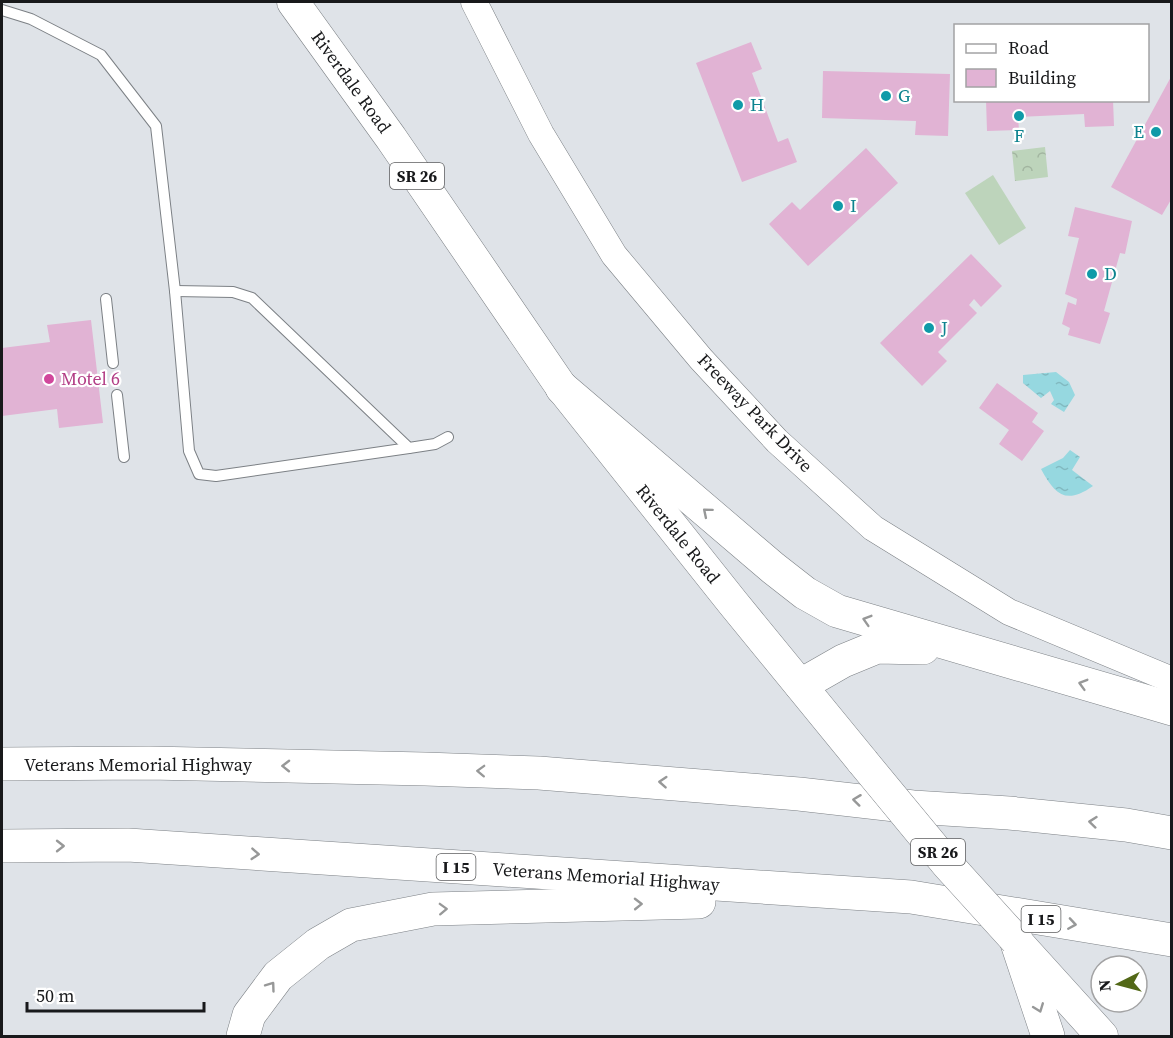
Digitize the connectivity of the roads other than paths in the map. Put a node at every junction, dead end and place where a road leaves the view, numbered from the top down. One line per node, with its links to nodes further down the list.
1 (293, 2): 7 (main road, Riverdale Road / SR 26)
2 (474, 2): 13 (street, Freeway Park Drive)
3 (2, 10): 4 (lane)
4 (175, 291): 10 (lane); 10 (lane)
5 (106, 300): 6 (lane)
6 (113, 363)
7 (562, 388): 12 (highway, one-way to 7); 14 (main road, Riverdale Road / SR 26)
8 (117, 395): 11 (lane)
9 (448, 437): 10 (lane)
10 (409, 448)
11 (124, 457)
12 (964, 649): 14 (highway); 15 (highway, one-way to 12)
13 (1172, 680)
14 (801, 685): 22 (main road, Riverdale Road / SR 26, bridge)
15 (1172, 709)
16 (2, 764): 17 (highway, Veterans Memorial Highway, one-way to 16)
17 (1126, 825): 18 (highway); 19 (highway, Veterans Memorial Highway)
18 (1172, 825)
19 (1172, 832)
20 (2, 846): 21 (highway, Veterans Memorial Highway / I 15, one-way to 21)
21 (911, 897): 23 (highway, Veterans Memorial Highway / I 15, one-way to 23); 24 (highway, one-way to 21)
22 (1016, 940): 25 (highway, one-way to 25); 26 (main road, Riverdale Road / SR 26)
23 (1172, 940)
24 (243, 1036)
25 (1048, 1036)
26 (1102, 1036)

